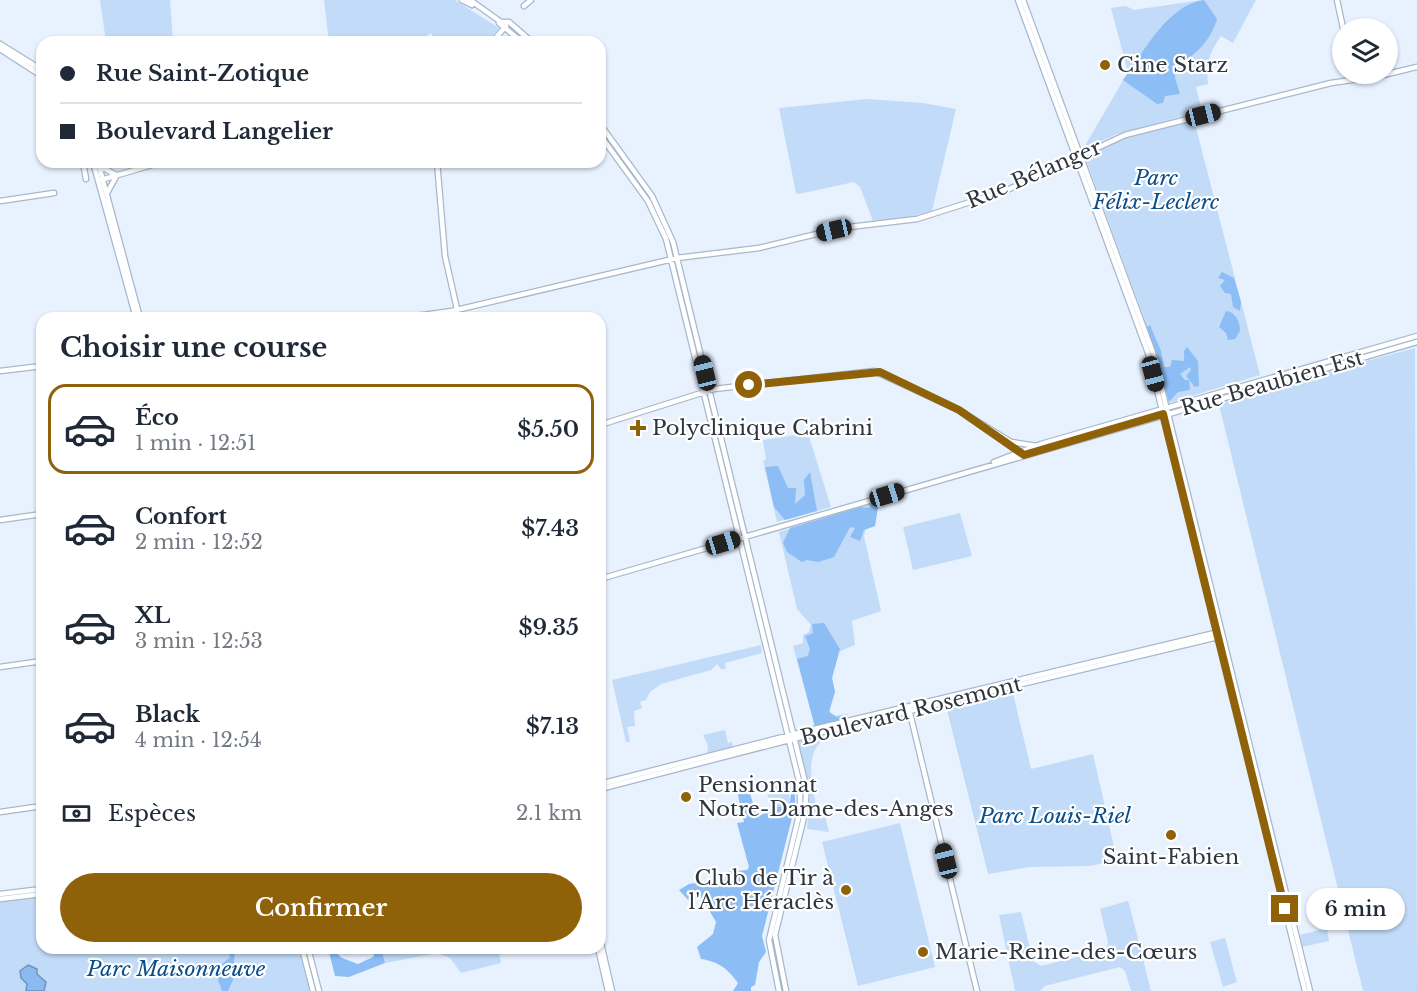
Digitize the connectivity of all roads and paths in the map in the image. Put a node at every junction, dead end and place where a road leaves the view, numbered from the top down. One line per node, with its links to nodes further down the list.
1 (462, 0): 9 (main road)
2 (470, 0): 9 (main road)
3 (531, 0): 7 (main road)
4 (1018, 0): 22 (main road)
5 (1023, 0): 22 (main road)
6 (1336, 0): 8 (main road)
7 (524, 6)
8 (1340, 18)
9 (506, 25): 10 (main road); 11 (main road); 12 (main road)
10 (497, 36)
11 (516, 36)
12 (523, 36)
13 (0, 44): 15 (main road)
14 (0, 49): 17 (main road)
15 (36, 66)
16 (1417, 67): 18 (main road, Rue Bélanger)
17 (36, 72)
18 (1398, 72)
19 (1332, 82): 22 (main road, Rue Bélanger)
20 (606, 132): 34 (main road)
21 (606, 143): 35 (main road)
22 (1078, 156): 34 (main road, Rue Bélanger); 48 (main road)
23 (84, 168): 29 (main road)
24 (98, 168): 30 (main road)
25 (105, 168): 28 (main road)
26 (143, 168): 28 (main road)
27 (438, 168): 36 (main road)
28 (117, 176): 30 (main road); 32 (main road)
29 (86, 179)
30 (101, 180): 32 (main road); 37 (main road)
31 (54, 193): 33 (main road)
32 (106, 193): 38 (main road)
33 (0, 201)
34 (677, 258): 35 (main road, Rue Bélanger); 46 (main road)
35 (671, 259): 36 (main road, Rue Bélanger); 47 (main road)
36 (457, 309): 39 (main road, Rue Bélanger); 40 (main road)
37 (134, 312)
38 (138, 312)
39 (438, 312)
40 (458, 312)
41 (1417, 336): 43 (main road, Rue Beaubien Est)
42 (1417, 342): 43 (main road, Rue Beaubien Est)
43 (1361, 355): 48 (main road, Rue Beaubien Est)
44 (36, 367): 45 (main road)
45 (0, 371)
46 (710, 390): 47 (main road); 50 (main road); 53 (main road)
47 (703, 392): 49 (main road); 53 (main road)
48 (1165, 410): 51 (main road, Rue Beaubien Est); 63 (main road)
49 (606, 423)
50 (997, 435): 52 (main road); 54 (main road, Rue Beaubien Est)
51 (1073, 437): 54 (main road, Rue Beaubien Est); 56 (main road, Rue Beaubien Est)
52 (1004, 442): 55 (main road); 57 (main road)
53 (720, 445): 61 (main road)
54 (1037, 446): 55 (main road, Rue Beaubien Est)
55 (1018, 452): 56 (main road); 57 (main road, Rue Beaubien Est)
56 (1024, 455): 58 (main road, Rue Beaubien Est)
57 (1003, 457): 58 (main road, Rue Beaubien Est)
58 (989, 464): 61 (main road, Rue Beaubien Est)
59 (36, 515): 60 (main road)
60 (0, 520)
61 (742, 537): 62 (main road, Rue Beaubien Est); 66 (main road); 67 (main road)
62 (606, 577)
63 (1219, 634): 68 (main road, Boulevard Rosemont); 89 (main road); 90 (main road)
64 (36, 662): 65 (main road)
65 (0, 667)
66 (778, 674): 67 (main road); 69 (main road)
67 (772, 676): 69 (main road)
68 (909, 709): 69 (main road, Boulevard Rosemont); 88 (main road)
69 (791, 738): 70 (main road, Boulevard Rosemont); 71 (main road, Boulevard Rosemont); 86 (main road); 87 (main road)
70 (606, 783)
71 (606, 787)
72 (36, 807): 73 (main road)
73 (0, 812)
74 (36, 890): 75 (main road)
75 (0, 894)
76 (36, 895): 77 (main road)
77 (0, 899)
78 (304, 954): 82 (main road)
79 (310, 954): 83 (main road)
80 (599, 954): 84 (main road)
81 (603, 954): 85 (main road)
82 (313, 991)
83 (319, 991)
84 (608, 991)
85 (612, 991)
86 (779, 991)
87 (786, 991)
88 (977, 991)
89 (1305, 991)
90 (1310, 991)

